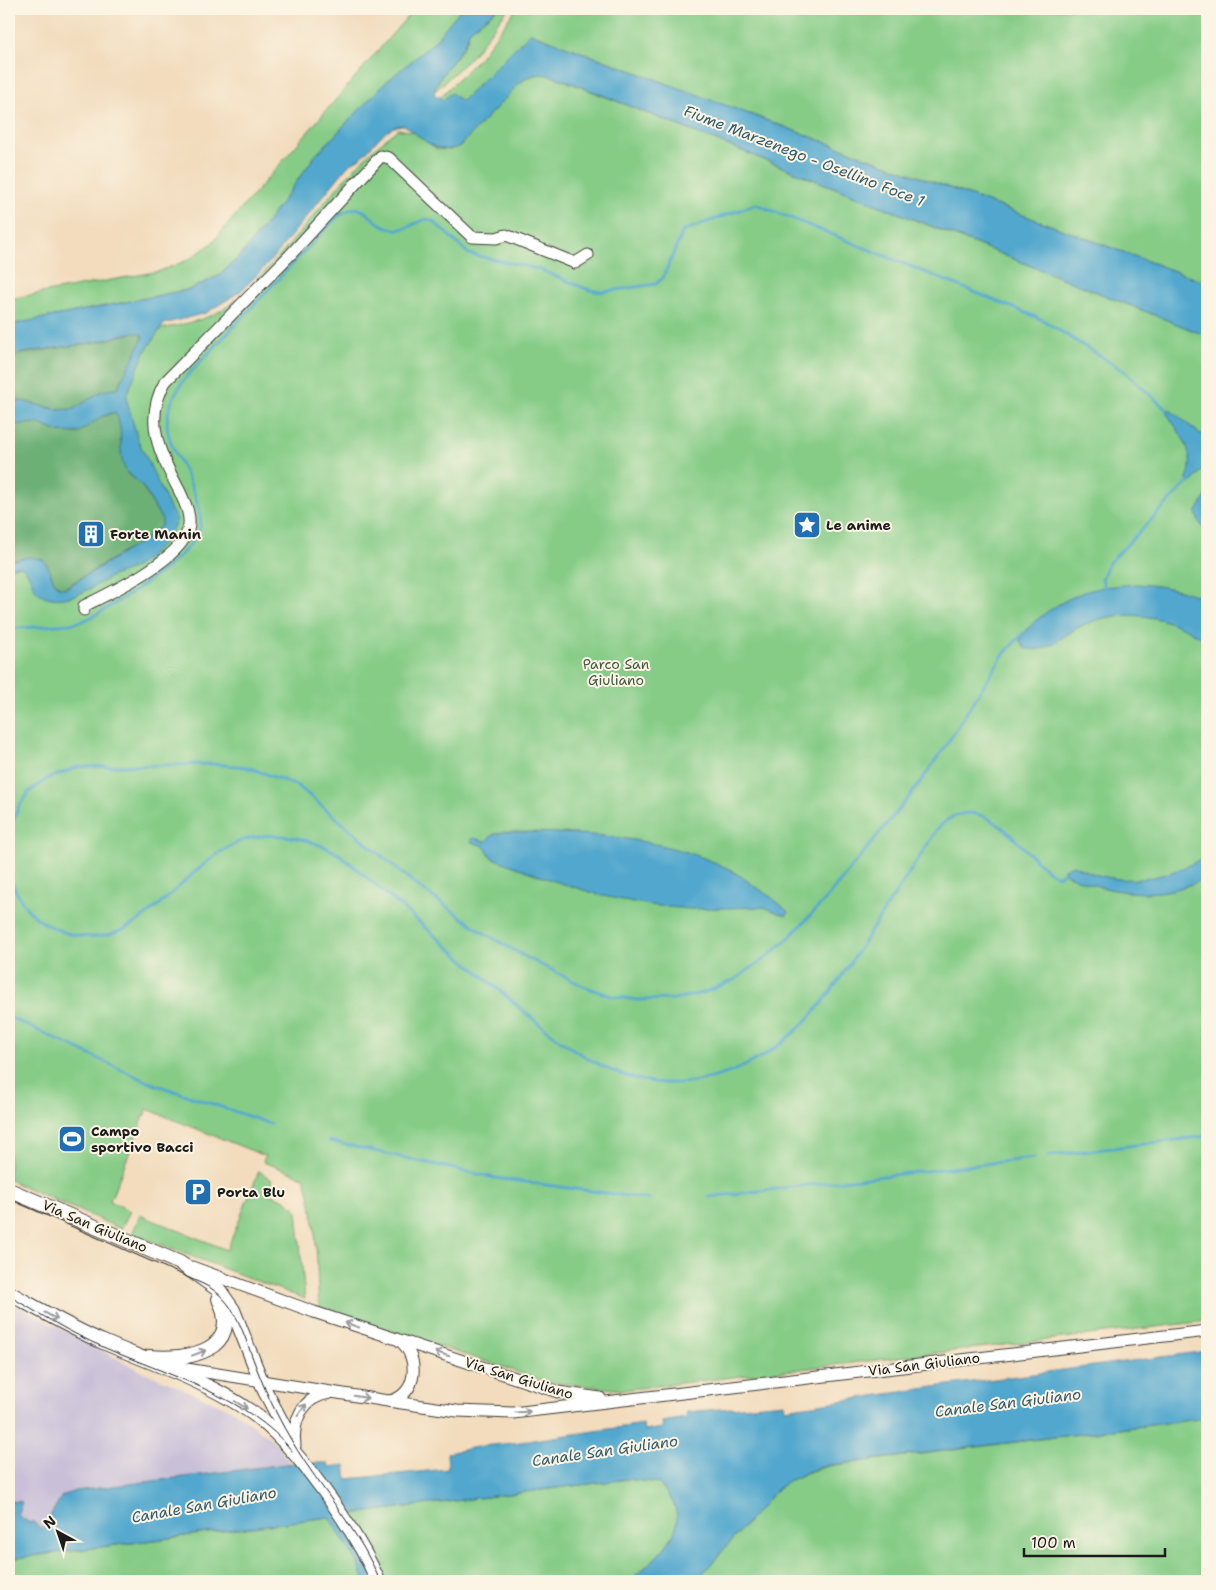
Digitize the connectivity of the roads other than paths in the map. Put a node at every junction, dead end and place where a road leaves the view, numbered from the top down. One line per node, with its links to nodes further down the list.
1 (588, 255): 2 (street)
2 (84, 610)
3 (9, 1190): 4 (main road, Via San Giuliano)
4 (180, 1263): 5 (main road, Via San Giuliano); 8 (street, Via San Giuliano, one-way to 4)
5 (207, 1280): 9 (main road, one-way to 5); 10 (main road, Via San Giuliano)
6 (9, 1293): 9 (main road, Via San Giuliano, one-way to 9)
7 (1207, 1332): 12 (street, Via San Giuliano)
8 (399, 1340): 12 (street, Via San Giuliano, one-way to 8); 13 (street)
9 (140, 1357): 10 (street, Via San Giuliano); 15 (main road, Via San Giuliano, one-way to 15)
10 (262, 1381): 11 (street, Via San Giuliano); 14 (main road, Via San Giuliano)
11 (335, 1393): 13 (street, Via San Giuliano, one-way to 13); 14 (street, Via San Giuliano, one-way to 11)
12 (641, 1397): 13 (street, Via San Giuliano, one-way to 12)
13 (388, 1401)
14 (295, 1447): 15 (main road, Via San Giuliano)
15 (303, 1463): 16 (main road)
16 (378, 1581)

